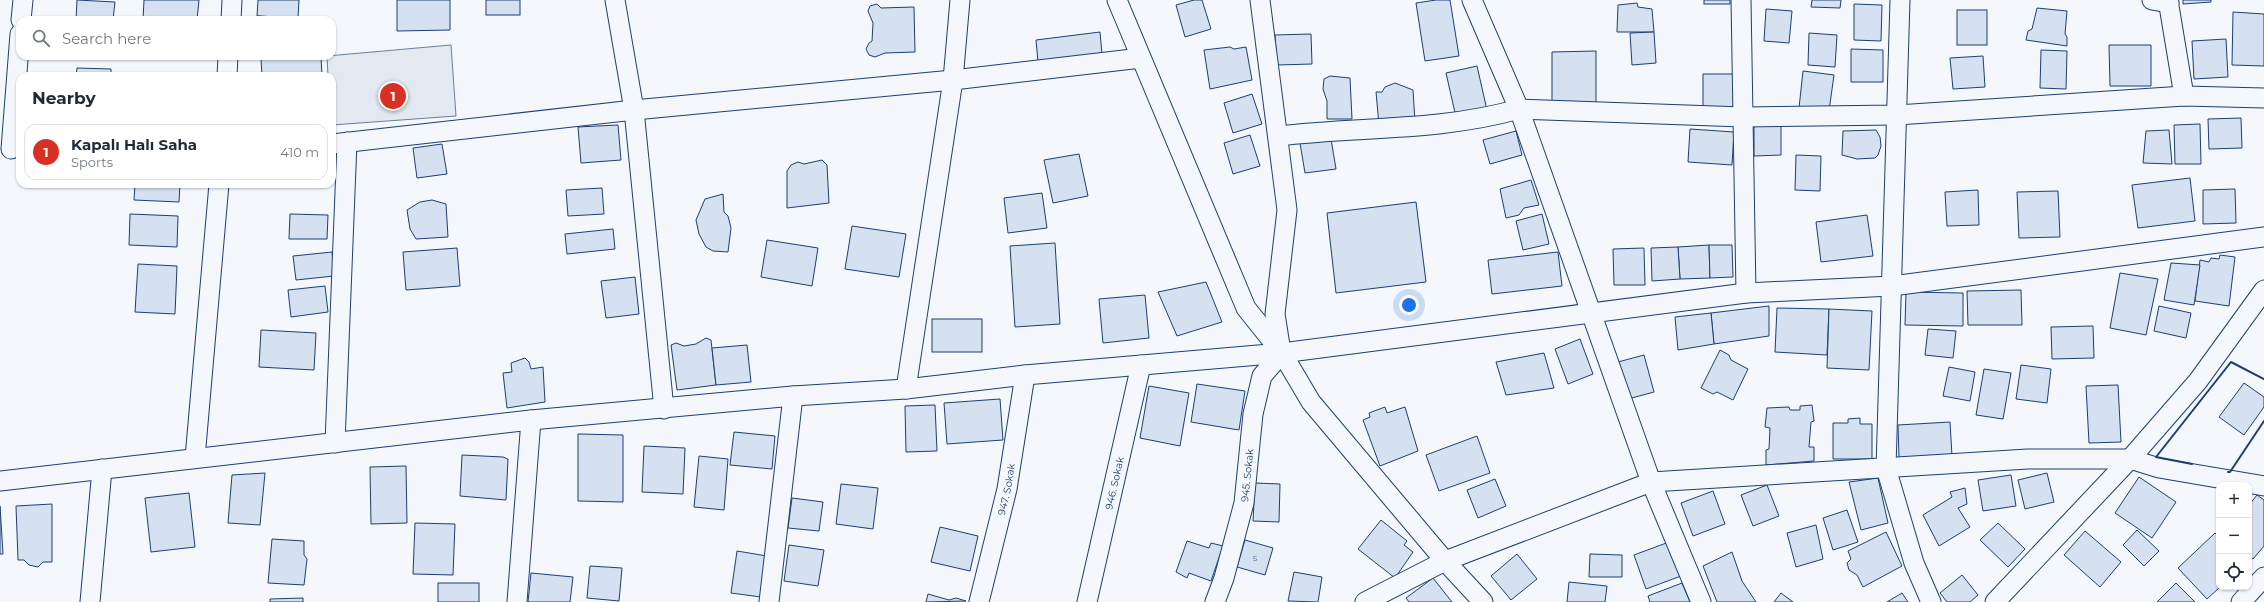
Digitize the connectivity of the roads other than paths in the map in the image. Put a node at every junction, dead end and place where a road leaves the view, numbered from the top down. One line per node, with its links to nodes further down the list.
1 (23, 0): 11 (street)
2 (232, 0): 12 (street)
3 (615, 0): 23 (street)
4 (960, 0): 19 (street)
5 (1118, 0): 13 (street)
6 (1260, 0): 26 (street)
7 (1472, 0): 22 (street)
8 (1741, 0): 25 (street)
9 (1900, 0): 24 (street)
10 (2163, 1): 20 (street)
11 (21, 16)
12 (231, 16)
13 (1141, 58): 19 (street); 35 (street)
14 (18, 60): 16 (street)
15 (228, 60): 17 (street)
16 (17, 72)
17 (227, 72)
18 (16, 80): 28 (street)
19 (952, 80): 23 (street); 38 (street)
20 (2184, 96): 21 (street); 24 (street)
21 (2264, 98)
22 (1519, 109): 25 (street); 26 (street); 34 (street)
23 (634, 110): 27 (street); 40 (street)
24 (1897, 115): 25 (street); 31 (street)
25 (1744, 118): 33 (street)
26 (1278, 136): 35 (street)
27 (340, 143): 42 (street)
28 (10, 149)
29 (219, 188): 43 (street)
30 (2264, 237): 31 (street)
31 (1892, 286): 33 (street); 45 (street)
32 (2264, 290): 44 (street)
33 (1746, 293): 34 (street)
34 (1589, 312): 35 (street); 48 (street)
35 (1282, 353): 36 (street); 50 (street); 57 (street, 945. Sokak)
36 (1141, 365): 37 (street); 56 (street, 946. Sokak)
37 (1025, 375): 38 (street); 55 (street, 947. Sokak)
38 (906, 389): 39 (street)
39 (793, 396): 40 (street); 54 (street)
40 (664, 409): 41 (street)
41 (531, 420): 42 (street); 53 (street)
42 (335, 443): 43 (street)
43 (195, 458): 46 (street)
44 (2130, 459): 45 (street); 49 (street); 62 (street)
45 (1886, 468): 48 (street); 61 (street)
46 (102, 469): 47 (street); 52 (street)
47 (0, 481)
48 (1651, 482): 50 (street); 60 (street)
49 (2264, 486)
50 (1445, 561): 58 (street); 59 (street)
51 (2264, 577): 63 (street)
52 (90, 602)
53 (517, 602)
54 (769, 602)
55 (979, 602)
56 (1087, 602)
57 (1214, 602)
58 (1365, 602)
59 (1483, 602)
60 (1701, 602)
61 (1931, 602)
62 (1994, 602)
63 (2241, 602)

